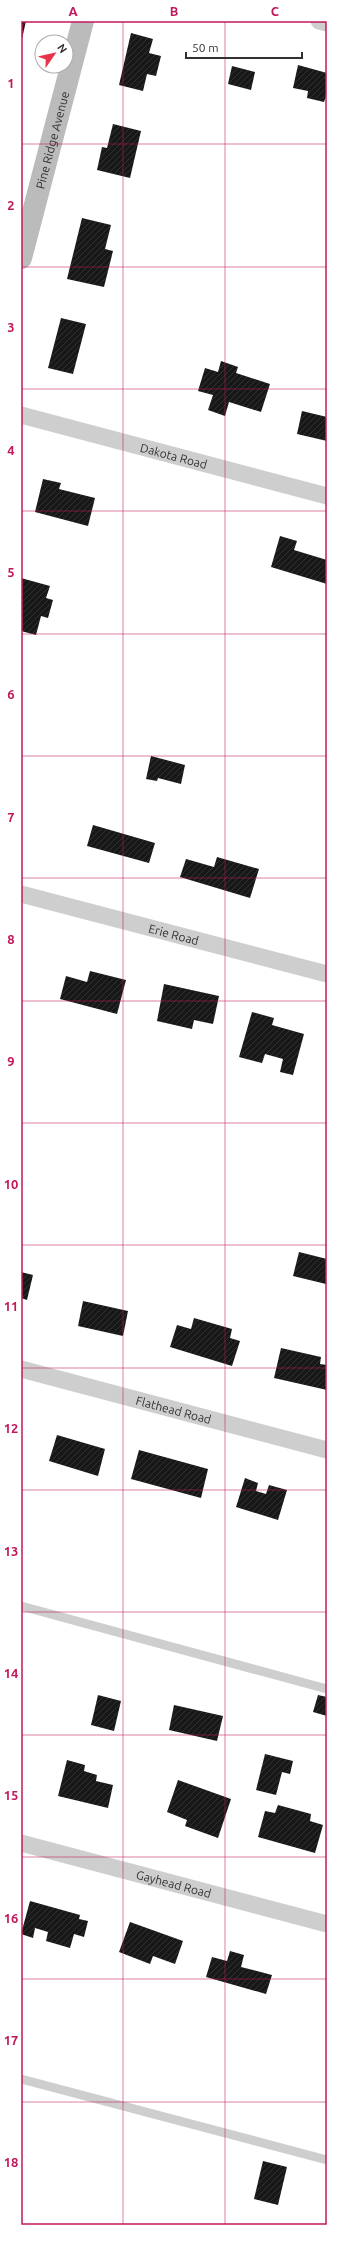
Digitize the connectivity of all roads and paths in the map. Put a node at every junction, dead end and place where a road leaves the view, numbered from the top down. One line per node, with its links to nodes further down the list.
1 (83, 21): 4 (street, Pine Ridge Avenue)
2 (319, 21): 3 (street)
3 (327, 23)
4 (21, 258)
5 (21, 415): 6 (street, Dakota Road)
6 (327, 496)
7 (21, 894): 8 (street, Erie Road)
8 (327, 974)
9 (21, 1369): 10 (street, Flathead Road)
10 (327, 1450)
11 (21, 1606): 12 (lane)
12 (327, 1689)
13 (21, 1843): 14 (street, Gayhead Road)
14 (327, 1924)
15 (21, 2079): 16 (lane)
16 (327, 2160)

